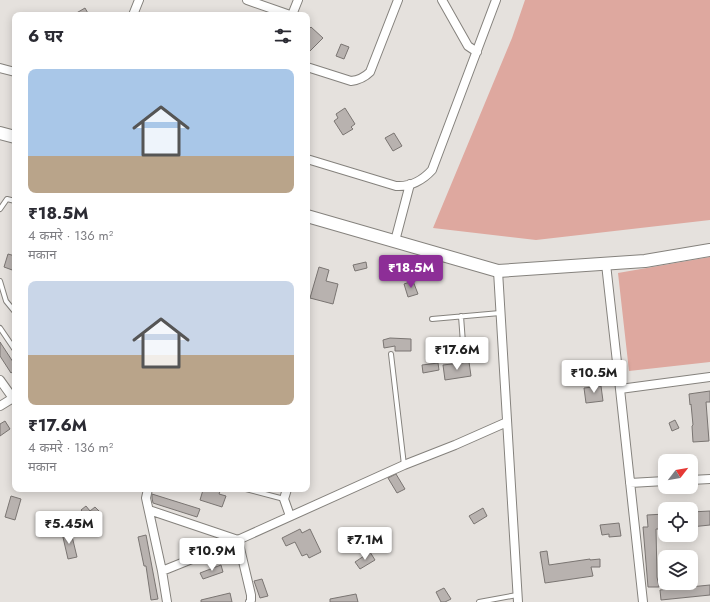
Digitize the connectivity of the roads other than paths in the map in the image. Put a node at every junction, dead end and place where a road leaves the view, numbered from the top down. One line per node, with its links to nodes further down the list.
1 (139, 0): 7 (street)
2 (247, 0): 8 (street)
3 (298, 0): 9 (street)
4 (398, 0): 12 (street)
5 (442, 0): 10 (street)
6 (496, 0): 10 (street)
7 (134, 12)
8 (282, 12)
9 (292, 12)
10 (476, 52): 17 (street)
11 (0, 68): 13 (street)
12 (310, 68)
13 (12, 71)
14 (0, 133): 15 (street)
15 (12, 136)
16 (310, 160): 17 (street)
17 (410, 184): 21 (street)
18 (12, 200): 19 (lane)
19 (0, 209)
20 (310, 217): 21 (street)
21 (394, 242): 24 (street)
22 (710, 250): 23 (street)
23 (606, 264): 24 (street); 36 (street)
24 (498, 271): 27 (street)
25 (0, 281): 26 (lane)
26 (12, 308)
27 (501, 313): 28 (lane); 40 (street)
28 (461, 316): 29 (lane); 32 (lane)
29 (432, 319)
30 (0, 328): 31 (lane)
31 (12, 346)
32 (429, 350)
33 (391, 354): 41 (lane)
34 (710, 377): 36 (street)
35 (0, 380): 37 (street)
36 (620, 389): 45 (street)
37 (12, 396)
38 (12, 400): 39 (street)
39 (0, 406)
40 (507, 422): 41 (street); 54 (street)
41 (404, 465): 51 (street)
42 (710, 479): 43 (street)
43 (698, 480)
44 (658, 481): 45 (street)
45 (630, 483): 58 (street)
46 (147, 492): 50 (street)
47 (259, 492): 49 (lane)
48 (286, 492): 49 (street)
49 (284, 498): 51 (street)
50 (149, 510): 52 (street); 53 (street)
51 (290, 516): 52 (street)
52 (238, 540): 53 (street); 56 (street)
53 (162, 571): 55 (street)
54 (518, 598): 57 (lane)
55 (167, 602)
56 (250, 602)
57 (479, 602)
58 (642, 602)

